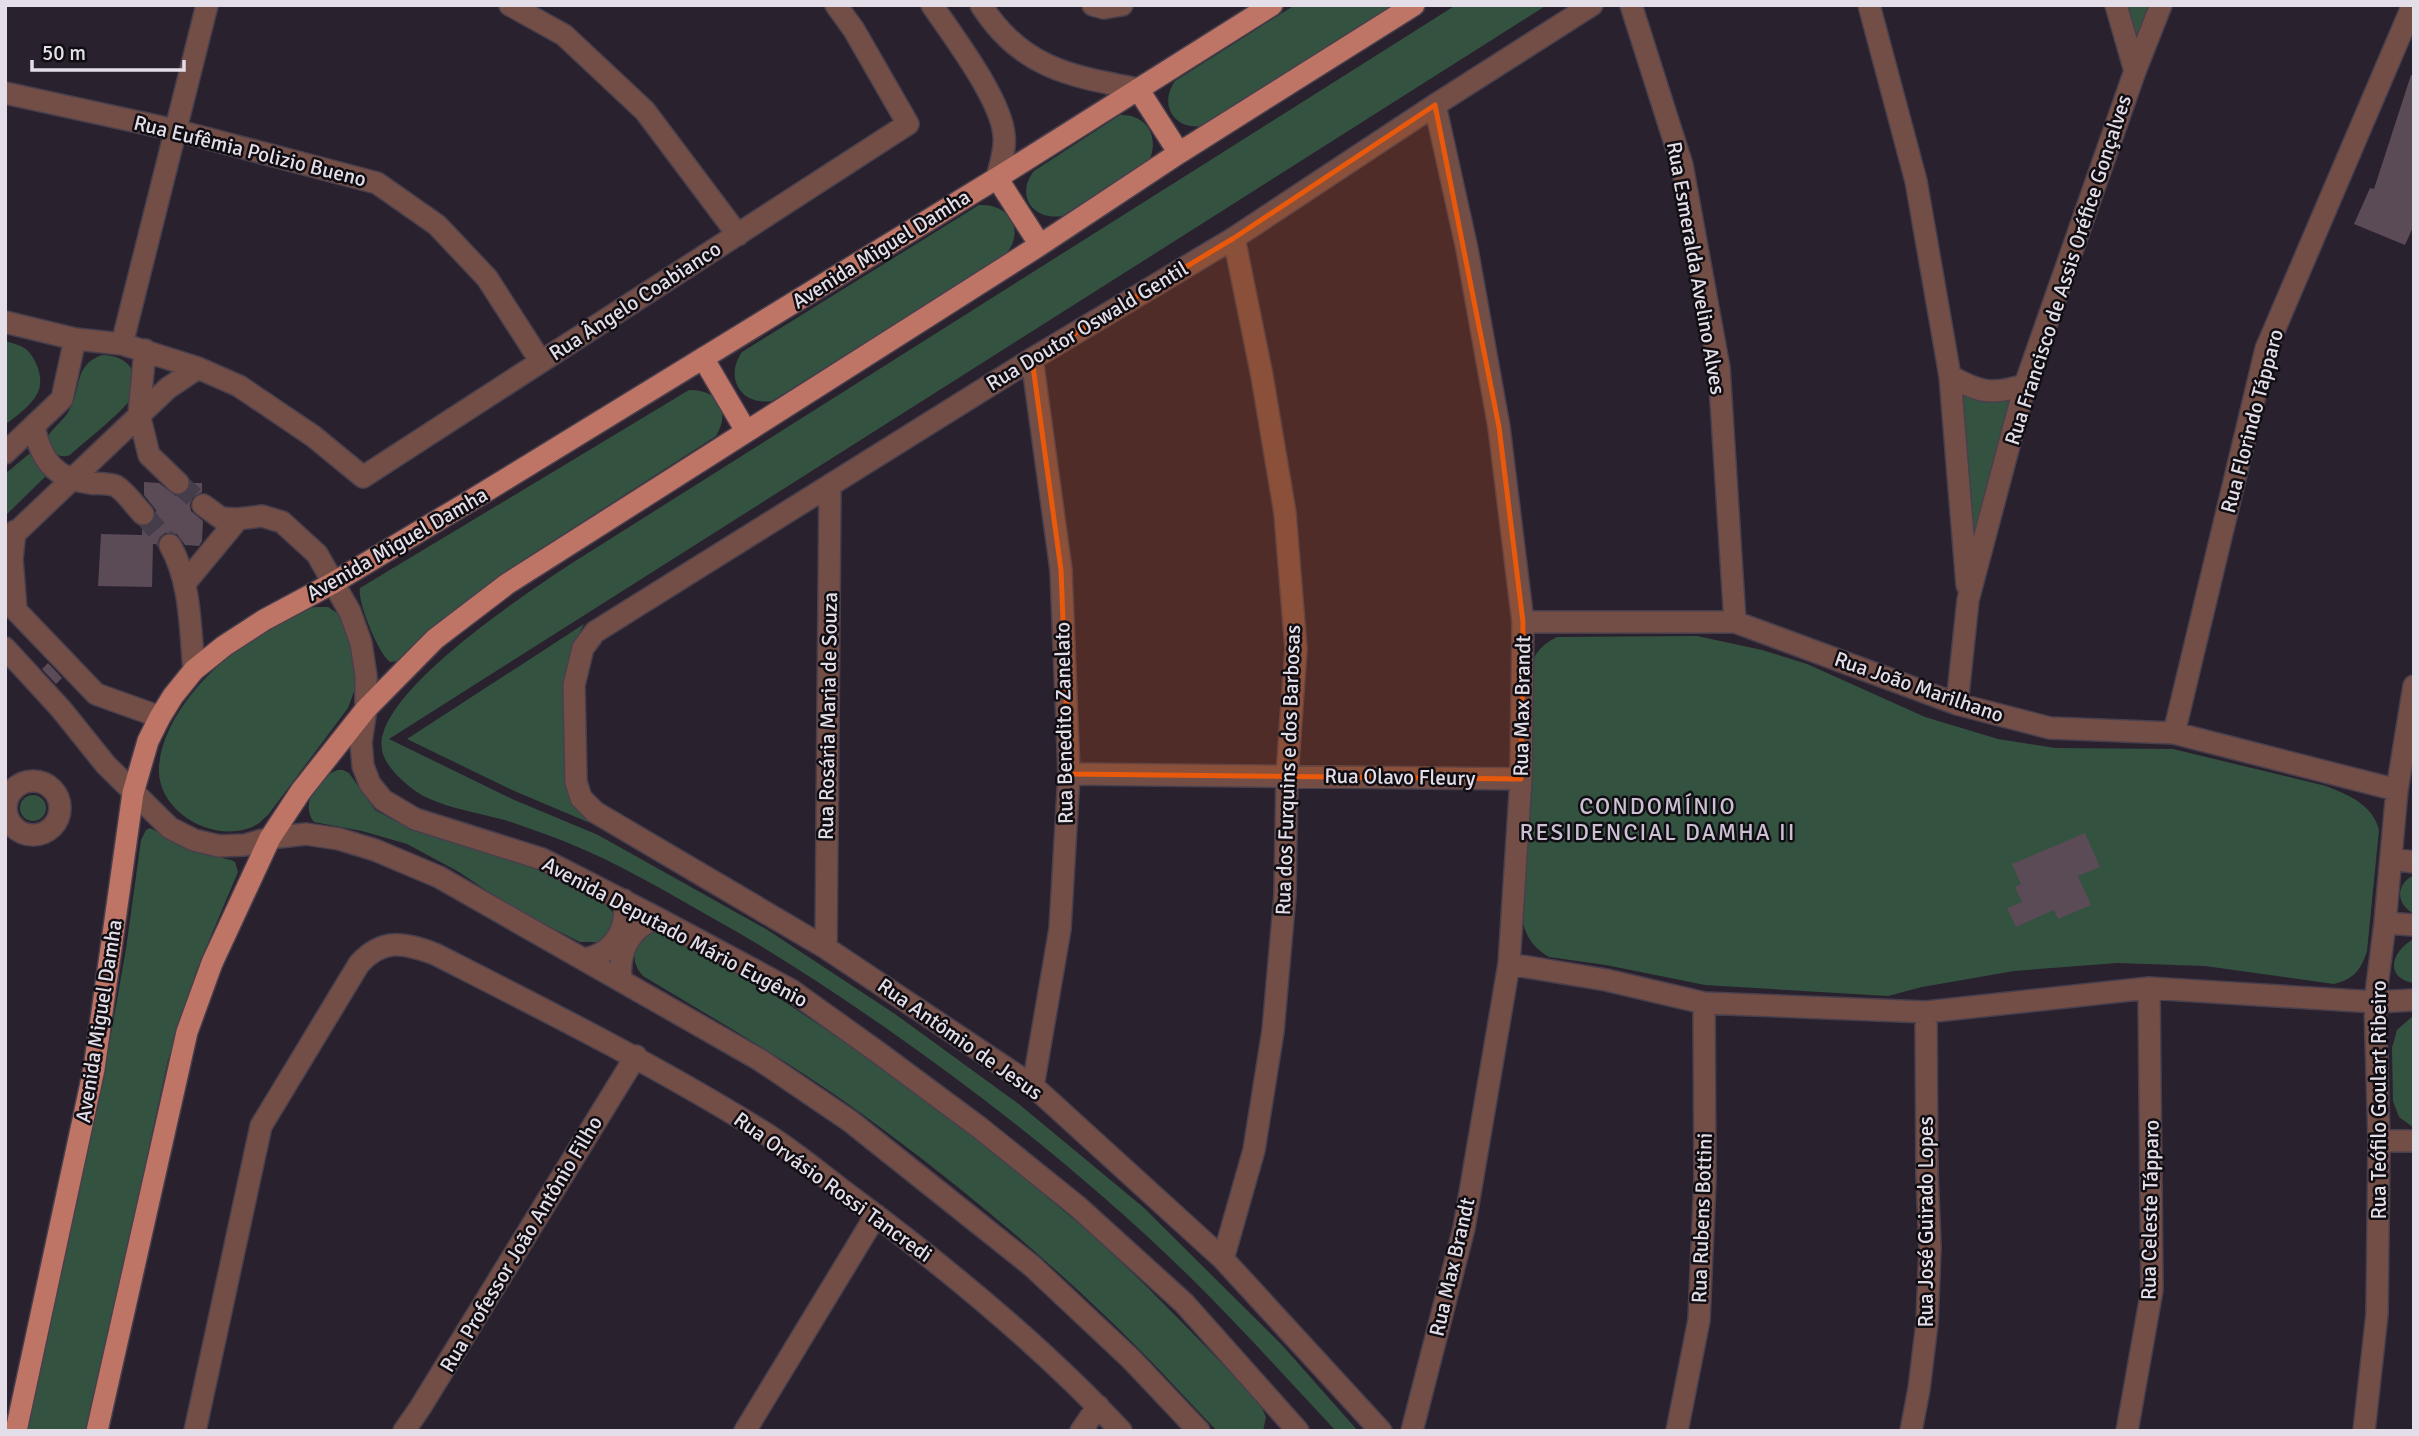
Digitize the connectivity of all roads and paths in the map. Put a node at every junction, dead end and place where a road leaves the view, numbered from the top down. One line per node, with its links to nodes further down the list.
1 (207, 5): 18 (street)
2 (510, 5): 21 (street)
3 (836, 5): 21 (street, Rua Ângelo Coabianco)
4 (932, 5): 20 (street)
5 (981, 5): 15 (street)
6 (1272, 5): 15 (main road, Avenida Miguel Damha)
7 (1415, 5): 19 (main road)
8 (1592, 5): 17 (street, Rua Doutor Oswald Gentil)
9 (1631, 5): 51 (street, Rua Esmeralda Avelino Alves)
10 (1869, 5): 32 (street)
11 (2116, 5): 14 (street)
12 (2161, 5): 14 (street, Rua Francisco de Assis Oréfice Gonçalves)
13 (2413, 5): 60 (street, Rua Florindo Tápparo)
14 (2135, 71): 33 (street, Rua Francisco de Assis Oréfice Gonçalves)
15 (1138, 89): 19 (main road); 20 (main road, Avenida Miguel Damha)
16 (5, 93): 18 (street, Rua Eufêmia Polizio Bueno)
17 (1435, 105): 22 (street, Rua Doutor Oswald Gentil); 50 (street, Rua Max Brandt)
18 (176, 131): 26 (street); 30 (street, Rua Eufêmia Polizio Bueno)
19 (1179, 153): 23 (main road)
20 (997, 178): 23 (main road); 28 (main road, Avenida Miguel Damha)
21 (738, 235): 30 (street, Rua Ângelo Coabianco)
22 (1234, 237): 29 (street, Rua Doutor Oswald Gentil); 62 (street, Rua dos Furquins e dos Barbosas)
23 (1040, 245): 36 (main road)
24 (5, 322): 25 (street)
25 (75, 339): 26 (street); 35 (street)
26 (122, 344): 27 (street)
27 (145, 350): 31 (street); 34 (street)
28 (704, 358): 36 (main road); 47 (main road, Avenida Miguel Damha)
29 (1032, 359): 40 (street, Rua Doutor Oswald Gentil); 61 (street, Rua Benedito Zanelato)
30 (541, 362): 31 (street, Rua Ângelo Coabianco)
31 (198, 368): 34 (street)
32 (1950, 376): 33 (street); 48 (street)
33 (2025, 386): 48 (street, Rua Francisco de Assis Oréfice Gonçalves)
34 (139, 414): 38 (street); 39 (street)
35 (34, 427): 37 (street); 38 (street)
36 (746, 431): 58 (main road)
37 (5, 453)
38 (71, 481): 42 (street); 44 (street)
39 (178, 483)
40 (830, 485): 66 (street, Rua Doutor Oswald Gentil); 74 (street, Rua Rosária Maria de Souza)
41 (203, 505): 43 (street)
42 (143, 514)
43 (238, 519): 46 (street); 47 (street, Avenida Deputado Mário Eugênio)
44 (10, 537): 49 (street)
45 (170, 545): 46 (street)
46 (185, 583): 53 (street)
47 (333, 583): 53 (main road, Avenida Miguel Damha); 58 (street, Avenida Deputado Mário Eugênio)
48 (1968, 600): 56 (street, Rua Francisco de Assis Oréfice Gonçalves)
49 (11, 605): 54 (street)
50 (1523, 622): 51 (street, Rua João Marilhano); 63 (street, Rua Max Brandt)
51 (1735, 622): 56 (street, Rua João Marilhano)
52 (5, 648): 57 (street)
53 (194, 670): 59 (main road, Avenida Miguel Damha)
54 (85, 685): 57 (street); 59 (street)
55 (2413, 692): 64 (street, Rua Teófilo Goulart Ribeiro)
56 (1957, 704): 60 (street, Rua João Marilhano)
57 (61, 709): 65 (street)
58 (366, 709): 67 (main road); 70 (street, Avenida Deputado Mário Eugênio)
59 (160, 717): 65 (main road, Avenida Miguel Damha)
60 (2174, 733): 64 (street, Rua João Marilhano)
61 (1069, 774): 62 (street, Rua Olavo Fleury); 84 (street, Rua Benedito Zanelato)
62 (1287, 776): 63 (street, Rua Olavo Fleury); 88 (street, Rua dos Furquins e dos Barbosas)
63 (1521, 779): 76 (street, Rua Max Brandt)
64 (2397, 790): 68 (street, Rua Teófilo Goulart Ribeiro)
65 (133, 793): 67 (street); 90 (main road, Avenida Miguel Damha)
66 (582, 798): 74 (street, Rua Antômio de Jesus)
67 (270, 838): 75 (street); 91 (main road)
68 (2391, 859): 69 (street); 72 (street, Rua Teófilo Goulart Ribeiro)
69 (2414, 862)
70 (624, 900): 71 (street, Avenida Deputado Mário Eugênio); 75 (street)
71 (657, 918): 77 (street); 98 (street, Avenida Deputado Mário Eugênio)
72 (2385, 923): 73 (street); 80 (street, Rua Teófilo Goulart Ribeiro)
73 (2414, 925)
74 (826, 948): 84 (street, Rua Antômio de Jesus)
75 (586, 959): 77 (street)
76 (1509, 964): 81 (street); 100 (street, Rua Max Brandt)
77 (621, 979): 97 (street)
78 (2149, 988): 80 (street); 82 (street); 103 (street, Rua Celeste Tápparo)
79 (2414, 1000): 80 (street)
80 (2375, 1002): 85 (street, Rua Teófilo Goulart Ribeiro)
81 (1703, 1003): 82 (street); 101 (street, Rua Rubens Bottini)
82 (1926, 1012): 102 (street, Rua José Guirado Lopes)
83 (636, 1056): 87 (street, Rua Orvásio Rossi Tancredi); 92 (street, Rua Orvásio Rossi Tancredi); 93 (street, Rua Professor João Antônio Filho)
84 (1033, 1086): 88 (street, Rua Antômio de Jesus)
85 (2379, 1141): 86 (street); 104 (street, Rua Teófilo Goulart Ribeiro)
86 (2414, 1141)
87 (876, 1215): 89 (street, Rua Orvásio Rossi Tancredi); 94 (street)
88 (1223, 1259): 99 (street, Rua Antômio de Jesus)
89 (1098, 1406): 95 (street); 96 (street, Rua Orvásio Rossi Tancredi)
90 (16, 1431)
91 (97, 1431)
92 (195, 1431)
93 (404, 1431)
94 (745, 1431)
95 (1081, 1431)
96 (1121, 1431)
97 (1199, 1431)
98 (1298, 1431)
99 (1381, 1431)
100 (1412, 1431)
101 (1677, 1431)
102 (1911, 1431)
103 (2127, 1431)
104 (2364, 1431)

